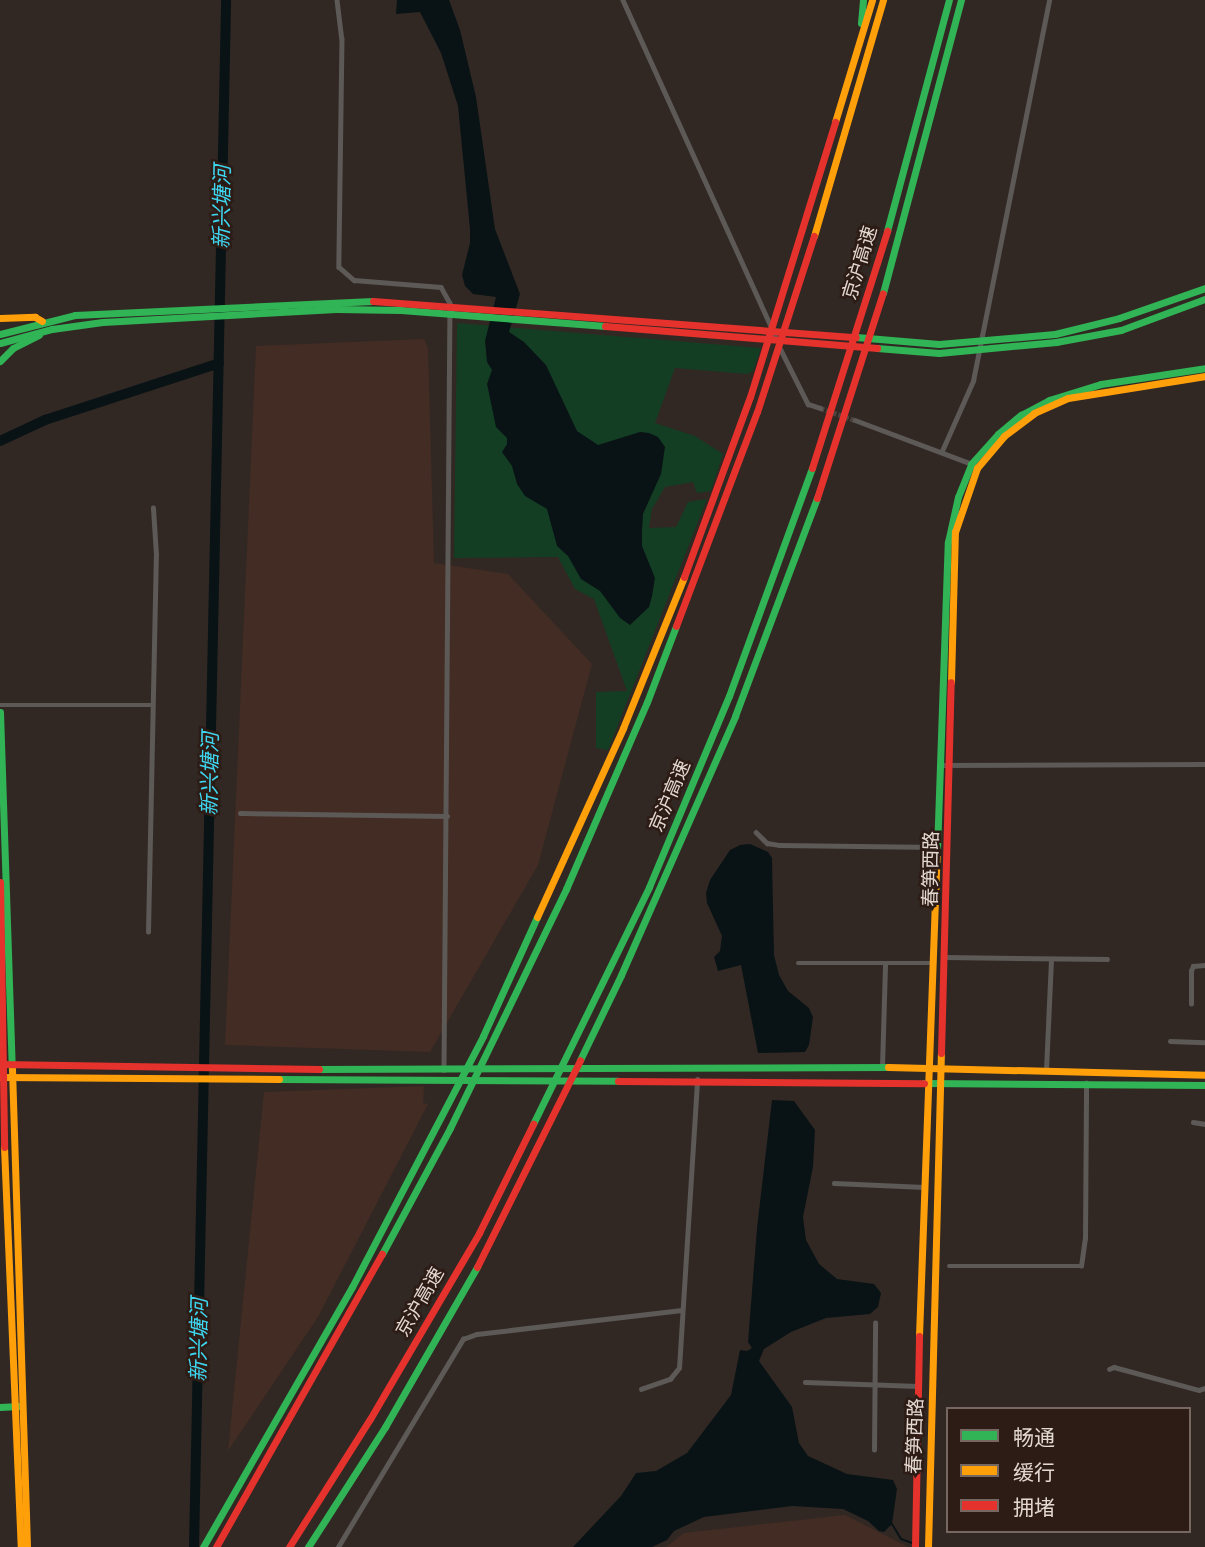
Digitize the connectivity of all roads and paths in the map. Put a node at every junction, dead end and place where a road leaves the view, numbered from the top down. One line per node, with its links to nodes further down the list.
1 (337, 0): 34 (street)
2 (623, 0): 14 (street)
3 (863, 0): 9 (main road)
4 (872, 0): 9 (main road)
5 (883, 0): 18 (main road)
6 (949, 0): 85 (main road, 京沪高速)
7 (961, 0): 86 (main road, 京沪高速)
8 (1049, 0): 24 (street)
9 (858, 47): 14 (main road)
10 (1205, 288): 13 (main road)
11 (1205, 299): 15 (main road)
12 (0, 318): 13 (main road)
13 (42, 321): 16 (main road)
14 (771, 324): 18 (street); 83 (main road)
15 (52, 330): 17 (main road); 19 (main road)
16 (0, 334)
17 (0, 343)
18 (778, 345): 22 (street); 84 (main road)
19 (0, 361)
20 (1205, 368): 25 (main road, 春笋西路)
21 (1205, 376): 25 (main road, 春笋西路)
22 (820, 408)
23 (855, 420): 24 (street)
24 (942, 451): 25 (street)
25 (974, 466): 31 (main road, 春笋西路); 32 (main road, 春笋西路)
26 (153, 508): 28 (street)
27 (0, 705): 28 (street)
28 (151, 705): 38 (street)
29 (0, 712): 50 (main road)
30 (1205, 764): 32 (street)
31 (940, 765): 32 (street); 36 (main road, 春笋西路)
32 (949, 765): 39 (main road, 春笋西路)
33 (240, 813): 34 (street)
34 (447, 816): 54 (street)
35 (756, 832): 36 (street)
36 (936, 847): 44 (main road, 春笋西路)
37 (0, 882): 49 (main road)
38 (148, 932)
39 (944, 957): 41 (street); 53 (main road, 春笋西路)
40 (1107, 959): 41 (street)
41 (1051, 960): 55 (street)
42 (798, 963): 43 (street)
43 (885, 963): 44 (street); 52 (street)
44 (932, 963): 51 (main road, 春笋西路)
45 (1205, 965): 46 (street)
46 (1191, 1004)
47 (1170, 1041): 48 (street)
48 (1205, 1042)
49 (1, 1064): 50 (main road); 57 (main road)
50 (10, 1065): 54 (main road); 57 (main road)
51 (928, 1067): 52 (main road); 53 (main road); 59 (main road, 春笋西路)
52 (882, 1068): 54 (main road)
53 (942, 1068): 55 (main road); 60 (main road, 春笋西路)
54 (444, 1070)
55 (1045, 1070): 56 (main road)
56 (1205, 1075)
57 (4, 1078): 58 (main road); 78 (main road)
58 (697, 1080): 59 (main road); 68 (street)
59 (928, 1081): 60 (main road); 66 (main road, 春笋西路)
60 (942, 1081): 61 (main road); 71 (main road, 春笋西路)
61 (1086, 1083): 62 (main road); 67 (street)
62 (1205, 1085)
63 (1192, 1122): 64 (street)
64 (1205, 1124)
65 (834, 1183): 66 (street)
66 (924, 1187): 70 (main road, 春笋西路)
67 (949, 1266)
68 (682, 1310): 77 (street); 87 (street)
69 (875, 1323): 74 (street)
70 (919, 1326): 71 (main road); 75 (main road, 春笋西路)
71 (934, 1327): 89 (main road, 春笋西路)
72 (1109, 1369): 76 (street)
73 (804, 1382): 74 (street)
74 (876, 1385): 75 (street); 80 (street)
75 (918, 1387): 88 (main road, 春笋西路)
76 (1205, 1388)
77 (641, 1389)
78 (20, 1406): 79 (main road); 81 (main road); 82 (main road)
79 (0, 1407)
80 (874, 1450)
81 (21, 1547)
82 (27, 1547)
83 (203, 1547)
84 (216, 1547)
85 (289, 1547)
86 (308, 1547)
87 (338, 1547)
88 (915, 1547)
89 (928, 1547)

